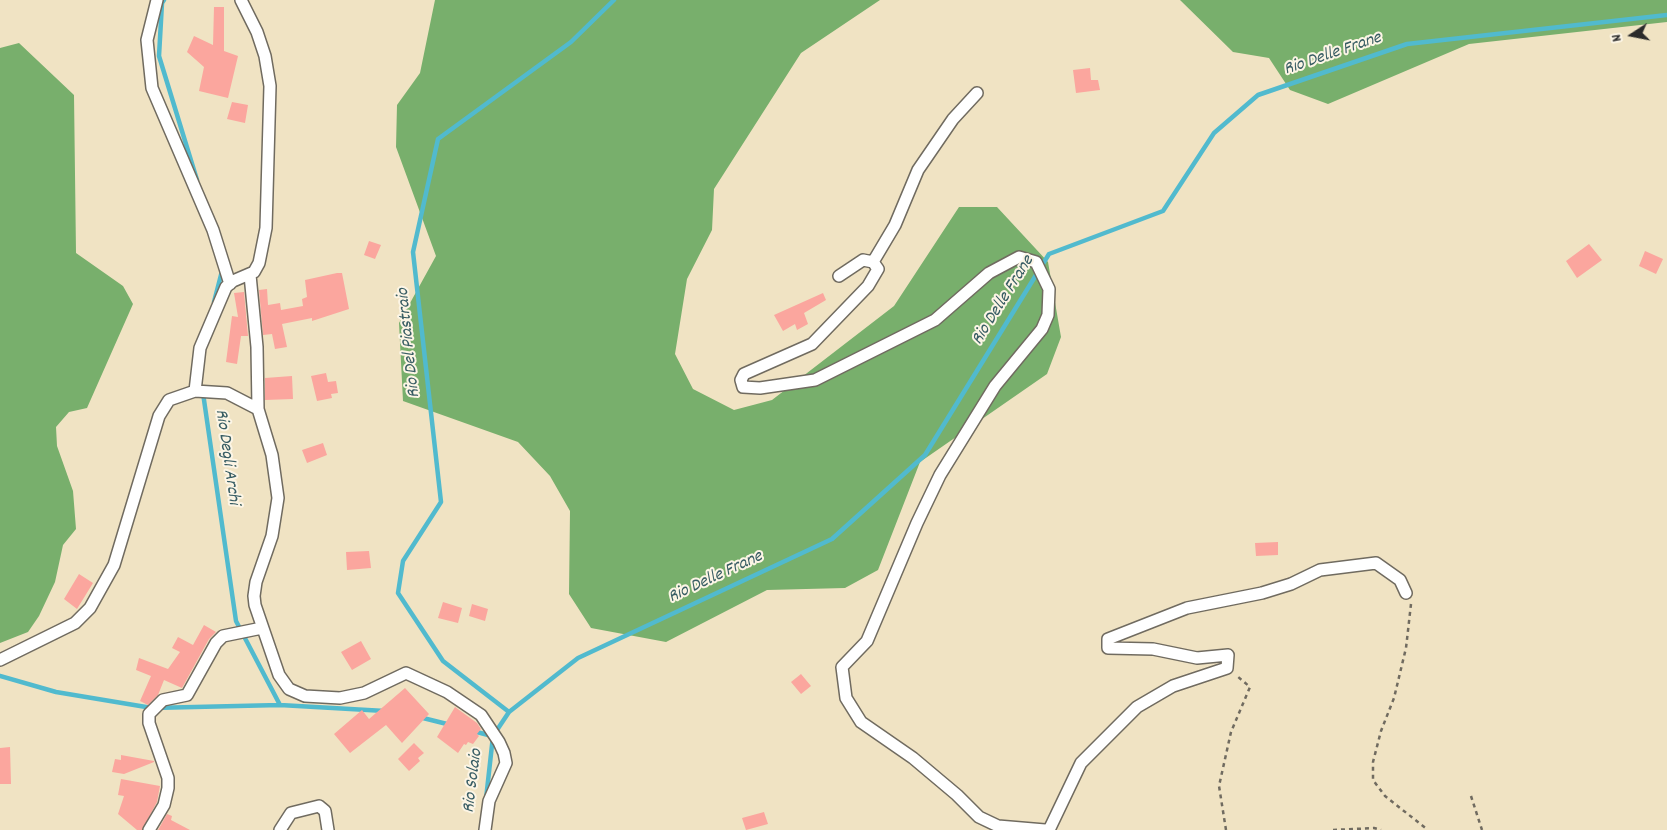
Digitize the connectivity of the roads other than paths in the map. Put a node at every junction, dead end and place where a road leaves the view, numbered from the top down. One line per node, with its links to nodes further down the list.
1 (156, 0): 7 (street)
2 (241, 0): 5 (street)
3 (977, 93): 4 (street)
4 (873, 262): 6 (street); 17 (street)
5 (250, 275): 7 (street); 9 (street)
6 (839, 276)
7 (230, 284): 8 (street)
8 (195, 391): 9 (street); 12 (street)
9 (258, 409): 11 (street)
10 (1406, 593): 17 (street)
11 (262, 628): 13 (street); 16 (street)
12 (0, 660)
13 (149, 830)
14 (280, 830): 15 (street)
15 (328, 830)
16 (485, 830)
17 (1047, 830)

